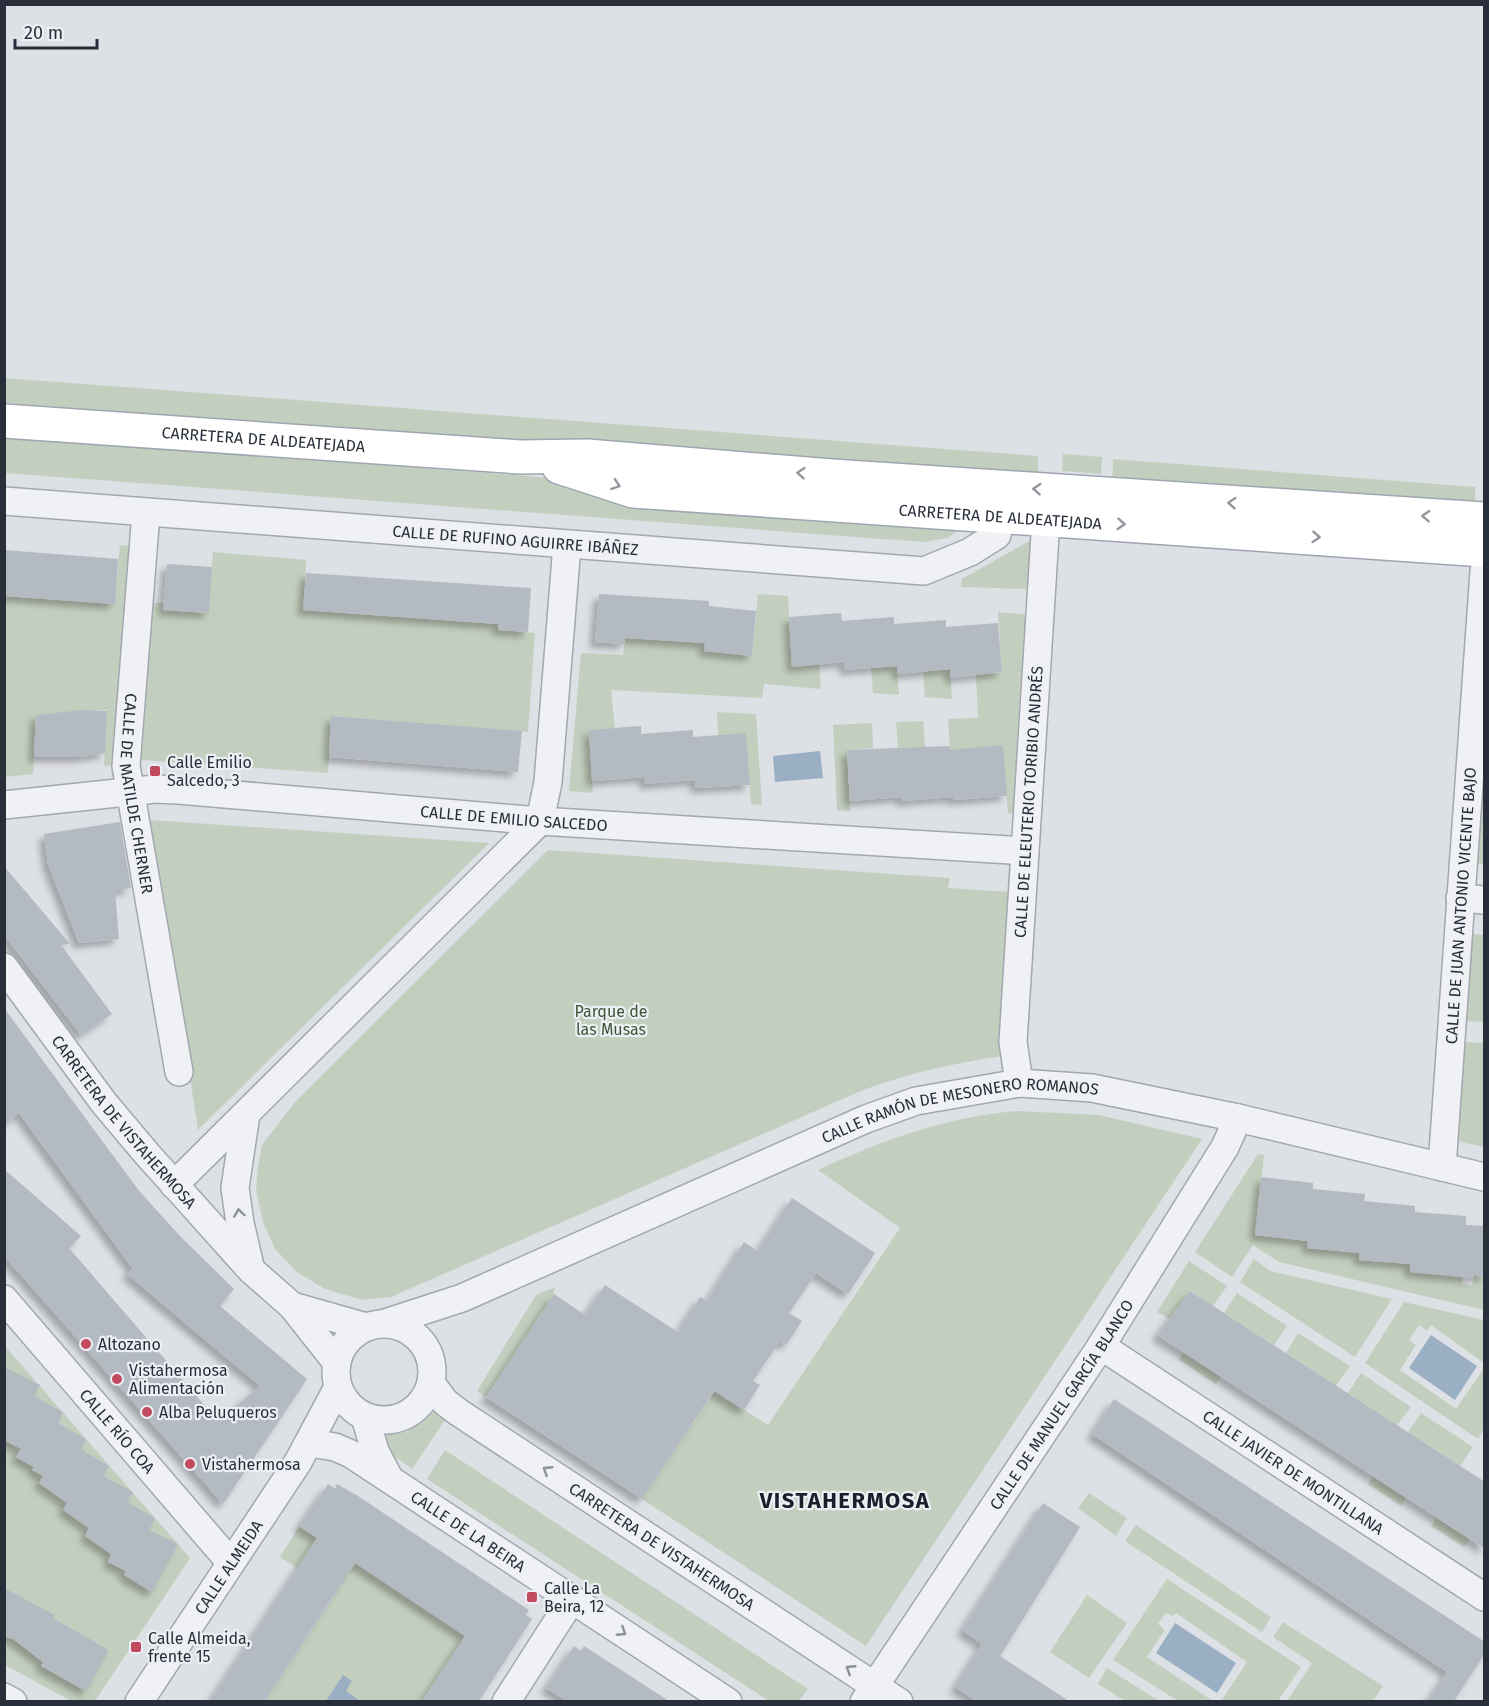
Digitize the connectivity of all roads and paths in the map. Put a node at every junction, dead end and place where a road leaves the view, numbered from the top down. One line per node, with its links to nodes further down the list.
1 (4, 421): 2 (main road, CARRETERA DE ALDEATEJADA)
2 (520, 457): 3 (main road, CARRETERA DE ALDEATEJADA, one-way to 2); 6 (main road, CARRETERA DE ALDEATEJADA, one-way to 6)
3 (832, 476): 6 (main road); 8 (main road, CARRETERA DE ALDEATEJADA, one-way to 3)
4 (4, 501): 5 (street, CALLE DE RUFINO AGUIRRE IBÁÑEZ)
5 (146, 513): 9 (street, CALLE DE RUFINO AGUIRRE IBÁÑEZ); 12 (street, CALLE DE MATILDE CHERNER)
6 (1000, 516): 7 (main road, CARRETERA DE ALDEATEJADA); 9 (street, CALLE DE RUFINO AGUIRRE IBÁÑEZ)
7 (1046, 519): 10 (main road, CARRETERA DE ALDEATEJADA, one-way to 10); 15 (street, CALLE DE ELEUTERIO TORIBIO ANDRÉS)
8 (1485, 519)
9 (567, 545): 14 (street)
10 (1485, 550)
11 (1485, 571): 16 (street, CALLE DE JUAN ANTONIO VICENTE BAJO)
12 (130, 792): 13 (street, CALLE DE EMILIO SALCEDO); 14 (street, CALLE DE EMILIO SALCEDO); 18 (street, CALLE DE MATILDE CHERNER)
13 (4, 805)
14 (540, 821): 15 (street, CALLE DE EMILIO SALCEDO); 20 (street)
15 (1025, 851): 19 (street, CALLE DE ELEUTERIO TORIBIO ANDRÉS)
16 (1472, 899): 22 (street, CALLE DE JUAN ANTONIO VICENTE BAJO)
17 (4, 967): 24 (street, CARRETERA DE VISTAHERMOSA)
18 (178, 1072)
19 (1019, 1083): 21 (street, CALLE RAMÓN DE MESONERO ROMANOS); 27 (street, CALLE RAMÓN DE MESONERO ROMANOS)
20 (246, 1114): 24 (street); 25 (street, one-way to 20)
21 (1238, 1118): 22 (street, CALLE RAMÓN DE MESONERO ROMANOS); 30 (street, CALLE DE MANUEL GARCÍA BLANCO)
22 (1442, 1167): 23 (street, CALLE RAMÓN DE MESONERO ROMANOS)
23 (1485, 1177)
24 (174, 1185): 25 (street, CARRETERA DE VISTAHERMOSA)
25 (251, 1270): 28 (street, CARRETERA DE VISTAHERMOSA)
26 (4, 1299): 37 (street, CALLE RÍO COA)
27 (460, 1299): 29 (street, CALLE RAMÓN DE MESONERO ROMANOS); 31 (street, CALLE RAMÓN DE MESONERO ROMANOS)
28 (292, 1306): 29 (street, CARRETERA DE VISTAHERMOSA); 32 (street, CARRETERA DE VISTAHERMOSA)
29 (374, 1326): 31 (street); 32 (street)
30 (1101, 1346): 38 (street, CALLE JAVIER DE MONTILLANA); 40 (street, CALLE DE MANUEL GARCÍA BLANCO)
31 (426, 1349): 33 (street)
32 (338, 1375): 34 (street); 35 (street, CALLE ALMEIDA)
33 (431, 1383): 34 (street); 40 (street, CARRETERA DE VISTAHERMOSA, one-way to 33)
34 (363, 1415): 35 (street, CALLE ALMEIDA); 36 (street, CALLE DE LA BEIRA)
35 (307, 1453): 36 (street, CALLE DE LA BEIRA); 37 (street, CALLE ALMEIDA)
36 (390, 1479): 39 (street, CALLE DE LA BEIRA)
37 (231, 1563): 43 (street, CALLE ALMEIDA)
38 (1485, 1598)
39 (572, 1599): 44 (street); 45 (street, CALLE DE LA BEIRA, one-way to 45)
40 (870, 1694): 46 (street, CARRETERA DE VISTAHERMOSA)
41 (4, 1697): 42 (street)
42 (13, 1701)
43 (139, 1701)
44 (506, 1701)
45 (728, 1701)
46 (899, 1701)

